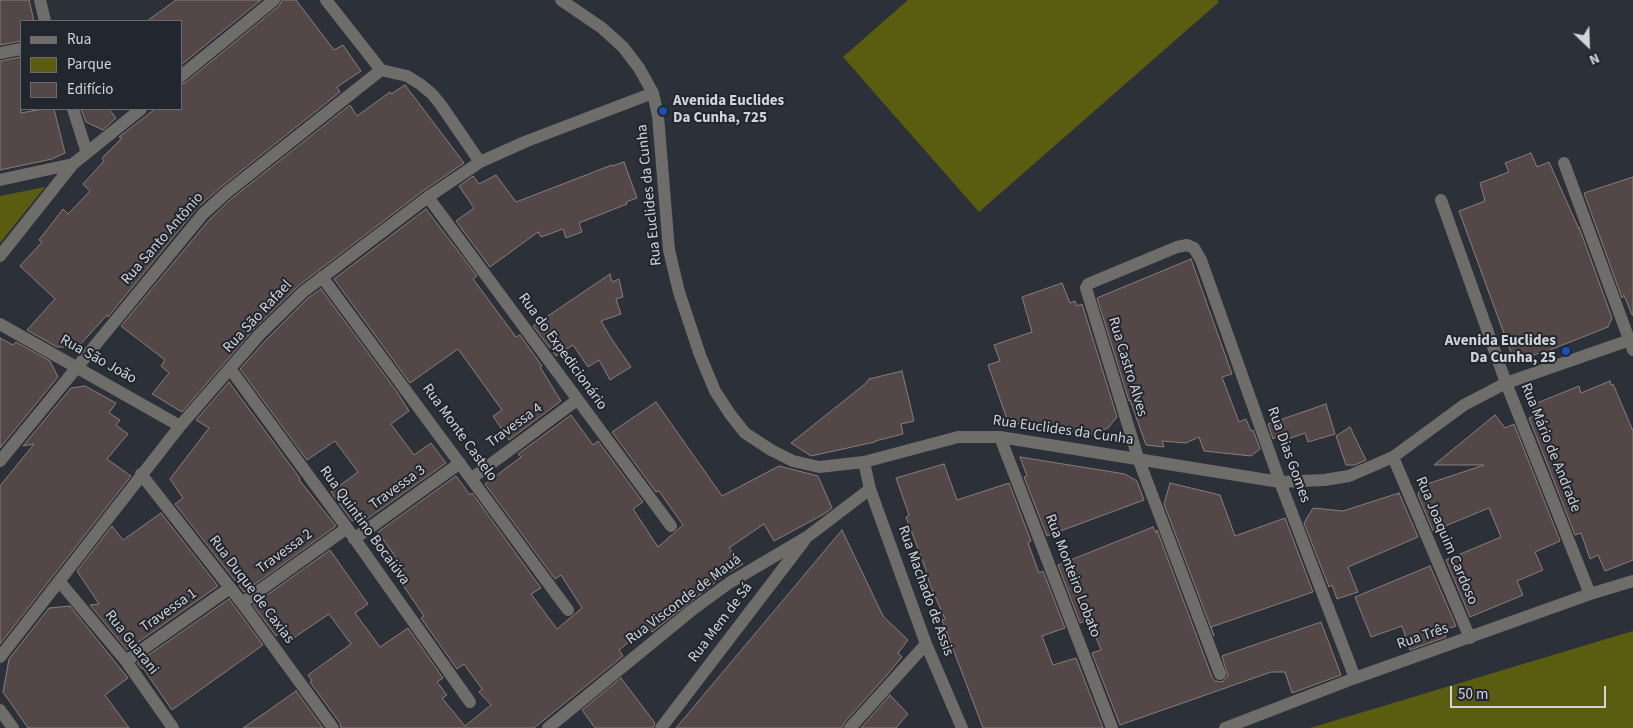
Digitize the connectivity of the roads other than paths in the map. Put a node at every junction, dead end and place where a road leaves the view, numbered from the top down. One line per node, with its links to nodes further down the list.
1 (40, 0): 5 (street)
2 (274, 0): 9 (street)
3 (326, 0): 8 (street)
4 (561, 0): 10 (street, Rua Euclides da Cunha)
5 (46, 20)
6 (20, 49): 7 (street)
7 (0, 53)
8 (381, 70): 14 (street); 25 (street, Rua Santo Antônio)
9 (182, 75)
10 (653, 93): 14 (street, Rua São Rafael); 35 (street, Rua Euclides da Cunha)
11 (72, 110): 13 (street)
12 (140, 110): 13 (street)
13 (87, 153): 16 (street)
14 (480, 162): 18 (street, Rua São Rafael)
15 (1564, 163): 24 (street)
16 (73, 164): 17 (street); 21 (street)
17 (0, 180)
18 (428, 197): 22 (street, Rua São Rafael); 28 (street, Rua do Expedicionário)
19 (1441, 200): 27 (street, Rua Mário de Andrade)
20 (1190, 245): 32 (street, Rua Castro Alves); 38 (street, Rua Dias Gomes)
21 (0, 256)
22 (322, 277): 26 (street, Rua São Rafael); 34 (street, Rua Monte Castelo)
23 (0, 324): 25 (street, Rua São João)
24 (1632, 343): 27 (street, Rua Euclides da Cunha)
25 (77, 366): 29 (street, Rua São João); 33 (street, Rua Santo Antônio)
26 (230, 370): 29 (street, Rua São Rafael); 41 (street, Rua Quintino Bocaiúva)
27 (1506, 383): 31 (street, Rua Euclides da Cunha); 47 (street, Rua Mário de Andrade)
28 (577, 400): 37 (street, Travessa 4); 40 (street, Rua do Expedicionário)
29 (180, 426): 36 (street, Rua São Rafael)
30 (1000, 437): 32 (street, Rua Euclides da Cunha); 35 (street, Rua Euclides da Cunha); 65 (street, Rua Monteiro Lobato)
31 (1393, 457): 38 (street, Rua Euclides da Cunha); 50 (street, Rua Joaquim Cardoso)
32 (1138, 458): 38 (street, Rua Euclides da Cunha); 54 (street, Rua Castro Alves)
33 (0, 461)
34 (460, 462): 37 (street, Rua Monte Castelo); 43 (street, Travessa 3)
35 (864, 462): 39 (street, Rua Machado de Assis)
36 (141, 474): 44 (street, Rua São Rafael); 46 (street, Rua Duque de Caxias)
37 (472, 478): 49 (street, Rua Monte Castelo)
38 (1280, 482): 55 (street, Rua Dias Gomes)
39 (870, 489): 42 (street, Rua Visconde de Mauá); 51 (street, Rua Machado de Assis)
40 (670, 526)
41 (346, 528): 43 (street, Rua Quintino Bocaiúva); 48 (street, Travessa 2)
42 (807, 537): 61 (street, Rua Visconde de Mauá); 62 (street, Rua Mem de Sá)
43 (354, 539): 56 (street, Rua Quintino Bocaiúva)
44 (60, 581): 52 (street, Rua São Rafael); 53 (street, Rua Guarani)
45 (1633, 581): 47 (street, Rua Três)
46 (230, 588): 48 (street, Rua Duque de Caxias); 53 (street, Travessa 1)
47 (1590, 594): 50 (street, Rua Três)
48 (242, 603): 60 (street, Rua Duque de Caxias)
49 (568, 610)
50 (1470, 638): 55 (street, Rua Três)
51 (926, 644): 63 (street); 64 (street, Rua Machado de Assis)
52 (0, 657)
53 (126, 661): 59 (street, Rua Guarani)
54 (1220, 674)
55 (1355, 678): 66 (street, Rua Três)
56 (470, 702)
57 (0, 710): 58 (street)
58 (13, 728)
59 (173, 728)
60 (333, 728)
61 (548, 728)
62 (661, 728)
63 (850, 728)
64 (962, 728)
65 (1112, 728)
66 (1225, 728)

